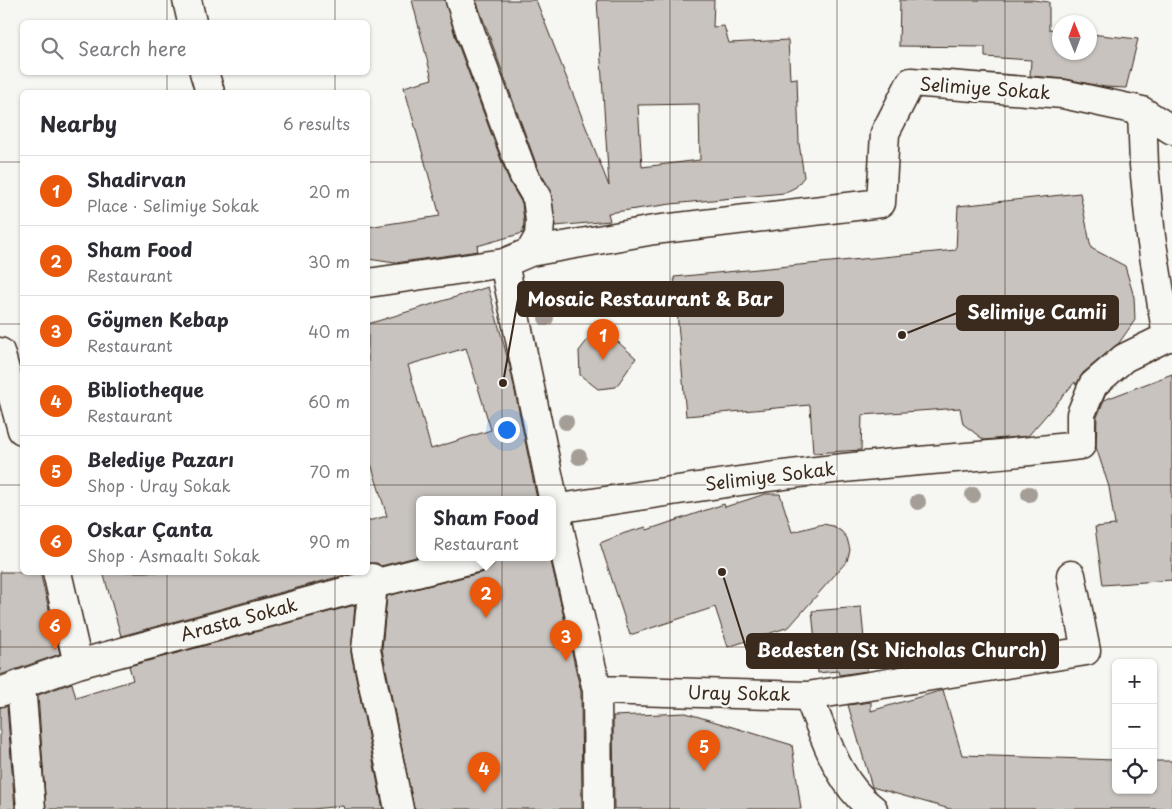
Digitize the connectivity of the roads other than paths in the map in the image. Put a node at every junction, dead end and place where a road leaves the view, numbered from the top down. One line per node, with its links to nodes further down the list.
1 (187, 0): 3 (street)
2 (460, 0): 8 (street)
3 (192, 20)
4 (205, 75): 5 (street)
5 (209, 90)
6 (1142, 111): 7 (street, Selimiye Sokak); 8 (street, Selimiye Sokak); 11 (street)
7 (1172, 130)
8 (530, 252): 9 (street)
9 (504, 264): 10 (street); 14 (street)
10 (370, 283)
11 (1169, 337): 15 (street, Selimiye Sokak)
12 (0, 352): 13 (street)
13 (20, 423)
14 (552, 496)
15 (556, 509)
16 (556, 537): 23 (street)
17 (462, 561): 20 (street, Arasta Sokak)
18 (58, 575): 21 (street)
19 (1071, 575): 24 (street)
20 (373, 581): 21 (street, Arasta Sokak); 26 (street)
21 (78, 664): 22 (street, Arasta Sokak)
22 (11, 688): 25 (street)
23 (597, 690): 24 (street, Uray Sokak); 27 (street)
24 (808, 696): 28 (street, Uray Sokak)
25 (31, 809)
26 (400, 809)
27 (598, 809)
28 (873, 809)

